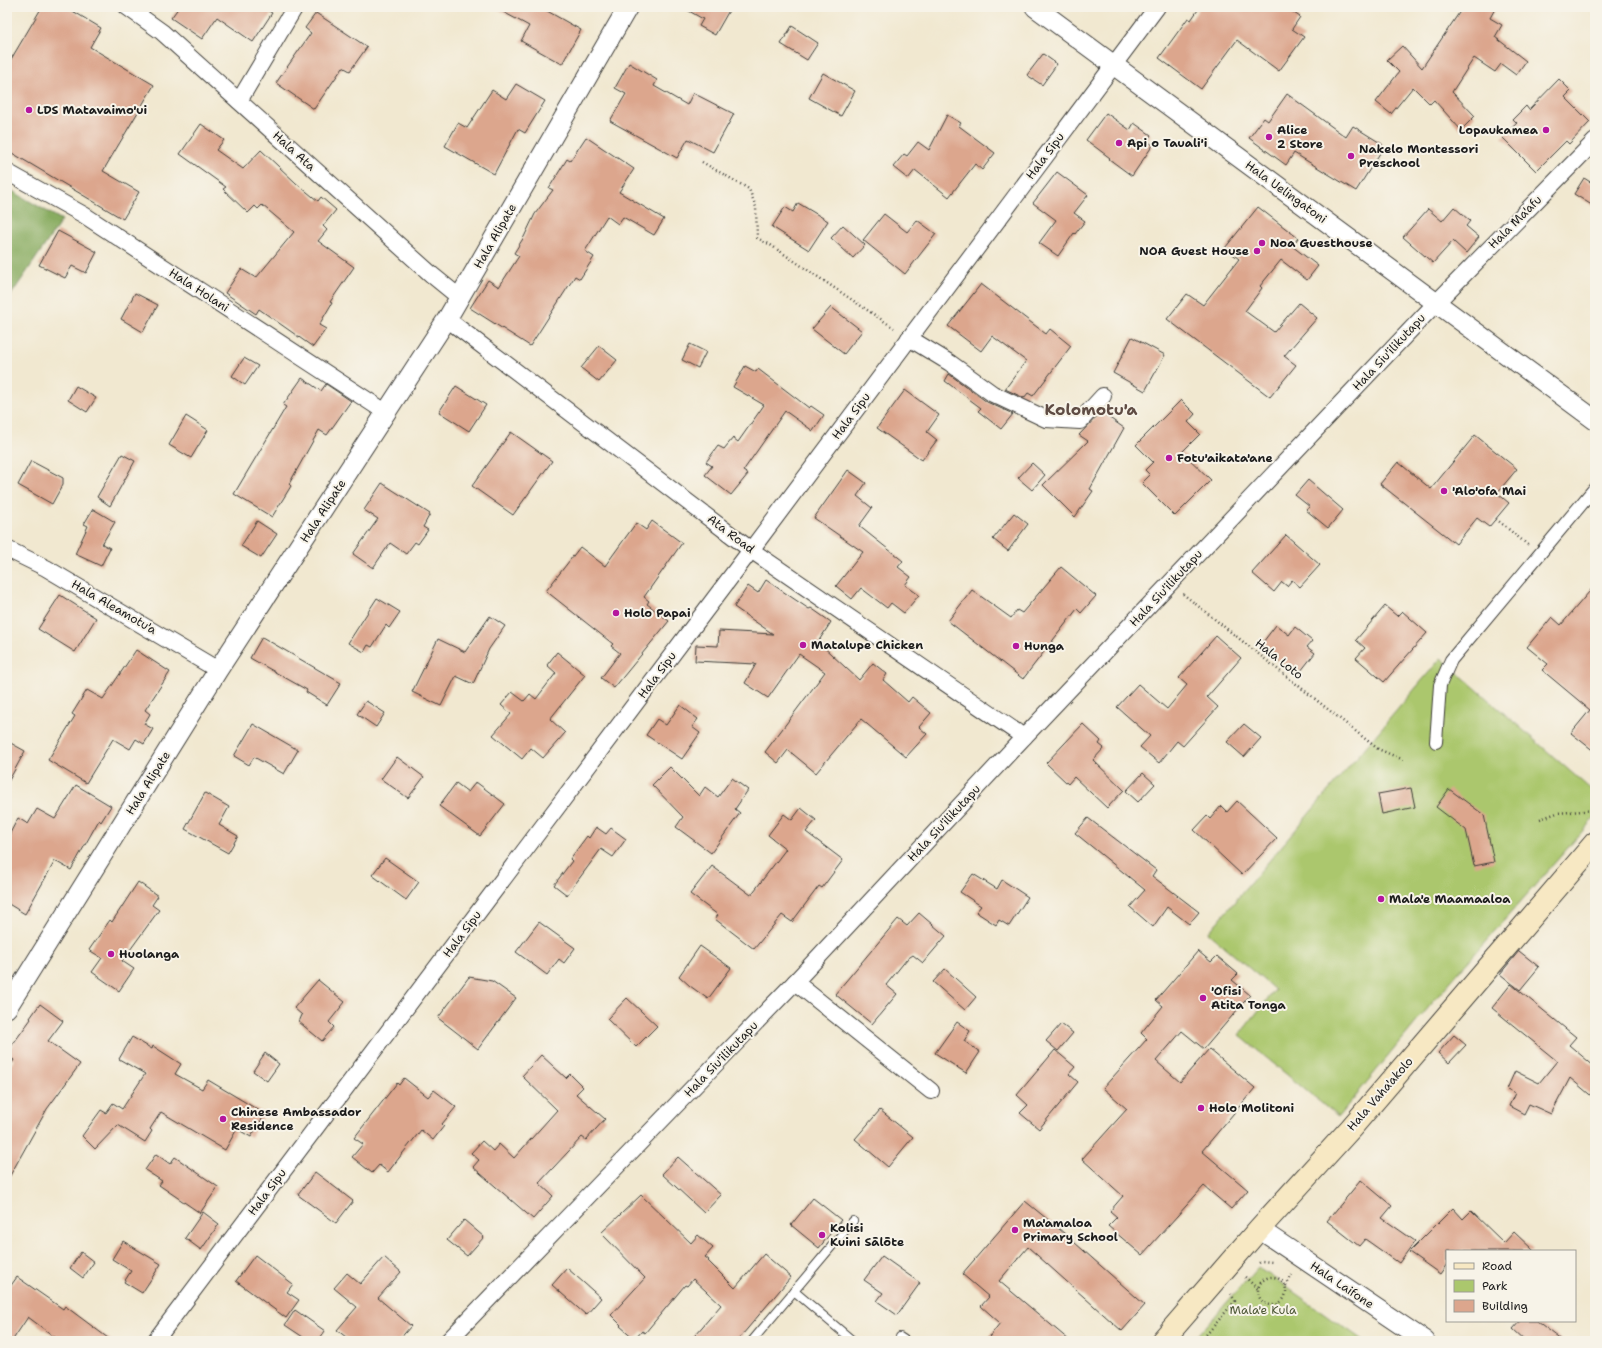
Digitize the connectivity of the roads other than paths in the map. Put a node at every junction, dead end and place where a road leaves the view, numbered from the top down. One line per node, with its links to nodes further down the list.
1 (127, 7): 7 (street, Hala Ata)
2 (295, 7): 7 (street)
3 (628, 7): 10 (street, Hala Alipate)
4 (1035, 7): 6 (street, Hala Uelingatoni)
5 (1156, 7): 6 (street, Hala Sipu)
6 (1113, 65): 11 (street, Hala Uelingatoni); 13 (street, Hala Sipu)
7 (239, 101): 10 (street, Hala Ata)
8 (1595, 141): 11 (street, Hala Ma'afu)
9 (7, 172): 15 (street, Hala Holani)
10 (459, 297): 12 (street, Hala Alipate)
11 (1436, 303): 16 (street, Hala Uelingatoni); 21 (street, Hala Siu'ilikutapu)
12 (447, 319): 15 (street, Hala Alipate); 19 (street, Ata Road)
13 (909, 338): 14 (street); 19 (street, Hala Sipu)
14 (1103, 396)
15 (387, 413): 20 (street, Hala Alipate)
16 (1595, 420)
17 (1595, 488): 22 (street)
18 (7, 549): 20 (street, Hala Aleamotu'a)
19 (751, 550): 21 (street, Ata Road); 30 (street, Hala Sipu)
20 (218, 670): 25 (street, Hala Alipate)
21 (1024, 737): 24 (street, Hala Siu'ilikutapu)
22 (1436, 742)
23 (1595, 843): 28 (main road, Hala Vaha'akolo)
24 (795, 982): 26 (street); 31 (street, Hala Siu'ilikutapu)
25 (7, 1008)
26 (931, 1091)
27 (853, 1221): 29 (lane)
28 (1259, 1229): 34 (main road, Hala Vaha'akolo); 35 (street, Hala Laifone)
29 (794, 1291): 32 (lane); 33 (lane)
30 (155, 1341)
31 (448, 1341)
32 (752, 1341)
33 (853, 1341)
34 (1162, 1341)
35 (1425, 1341)

